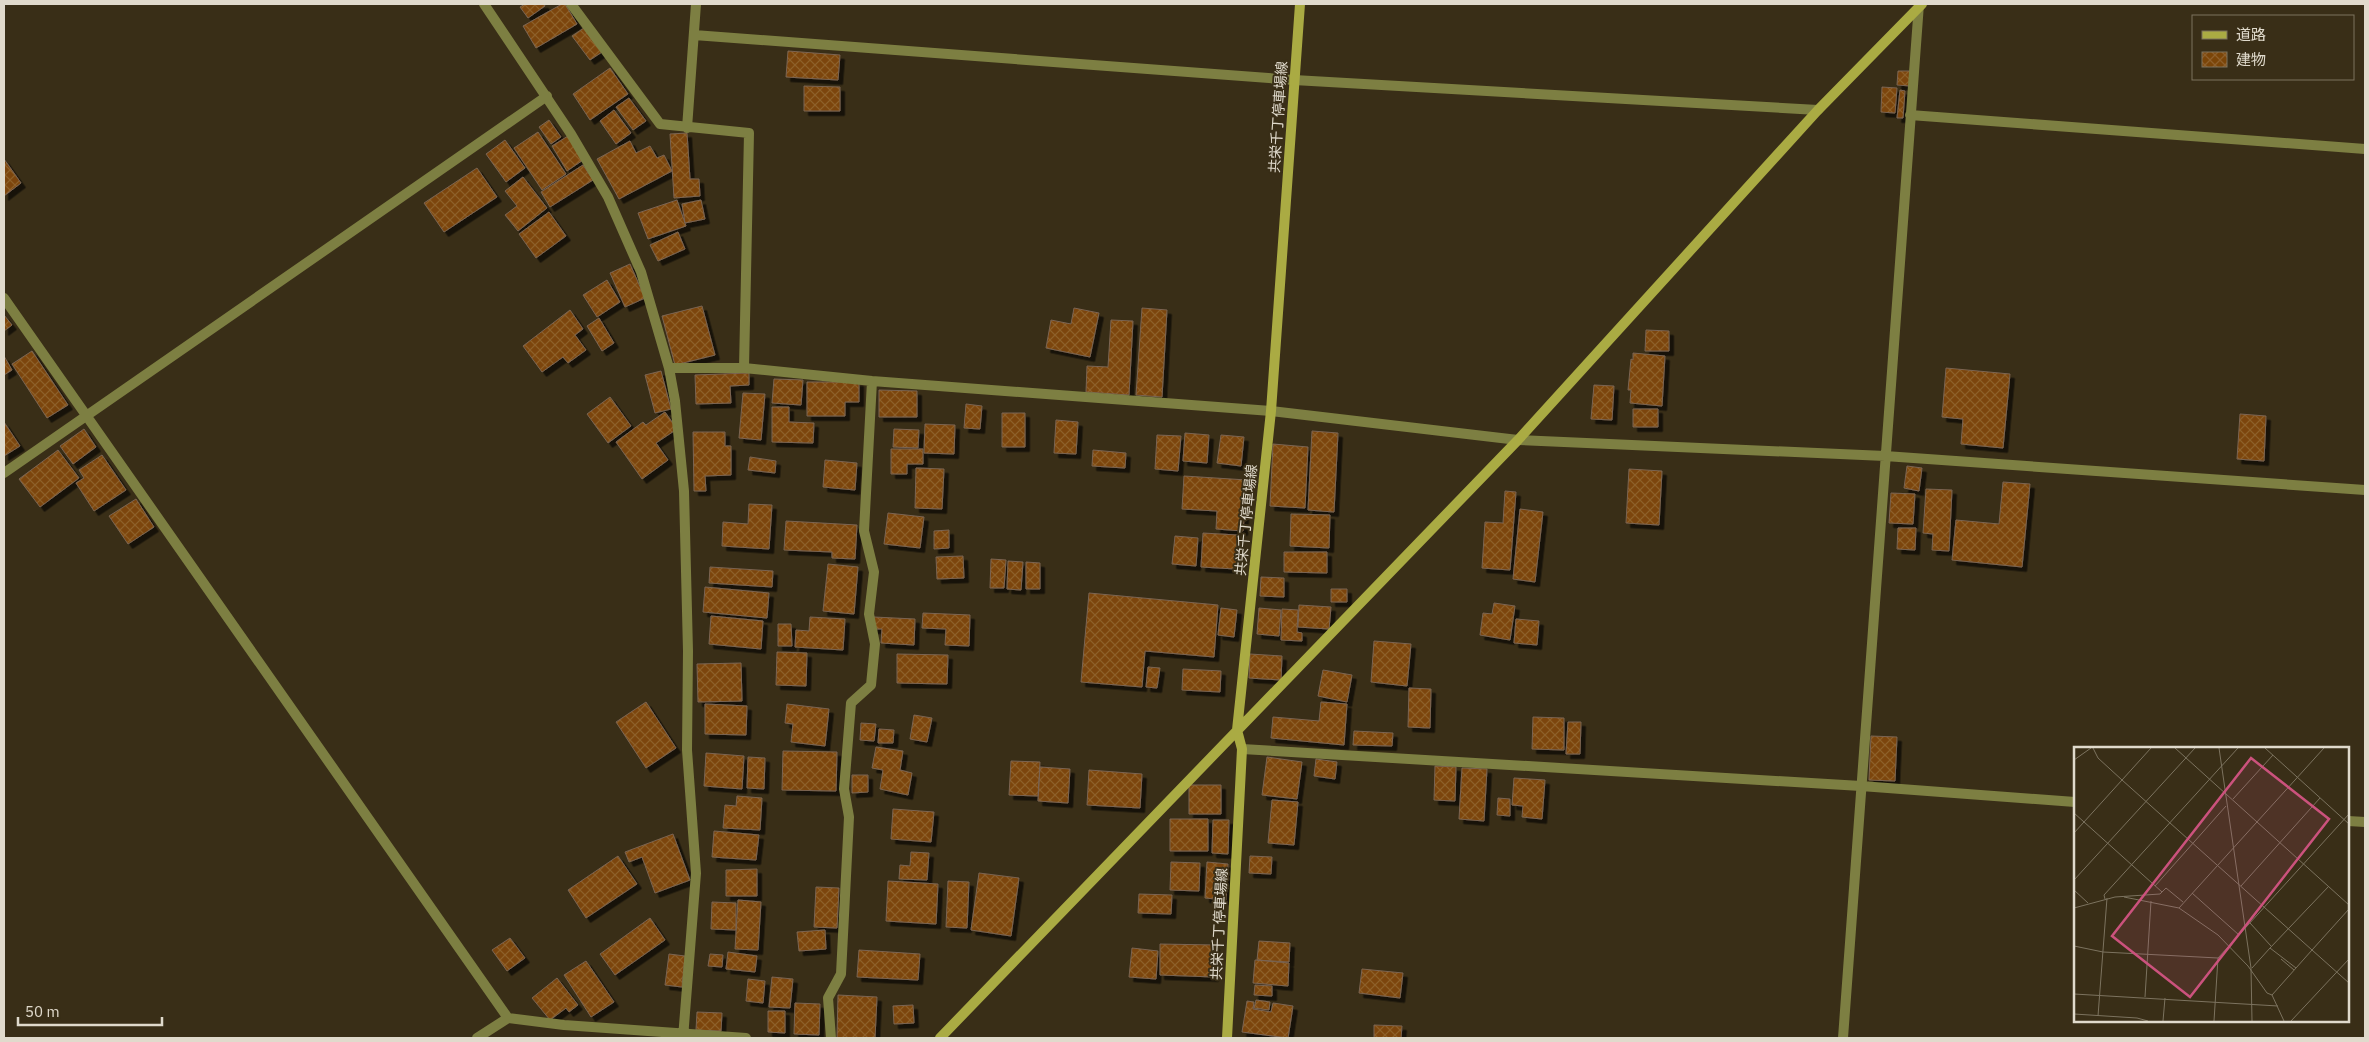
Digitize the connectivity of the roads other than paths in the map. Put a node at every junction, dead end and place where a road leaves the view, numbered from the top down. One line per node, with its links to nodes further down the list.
1 (484, 4): 8 (street)
2 (571, 4): 11 (street)
3 (696, 4): 6 (street)
4 (1300, 4): 7 (street, 共栄千丁停車場線)
5 (1920, 5): 9 (street); 10 (street)
6 (694, 35): 7 (street); 11 (street)
7 (1294, 80): 9 (street); 17 (street, 共栄千丁停車場線)
8 (547, 96): 14 (street); 18 (street)
9 (1818, 110): 19 (street)
10 (1910, 115): 12 (street); 20 (street)
11 (687, 128): 15 (street)
12 (2365, 149)
13 (4, 298): 18 (street)
14 (669, 368): 15 (street); 30 (street)
15 (744, 368): 16 (street)
16 (872, 381): 17 (street); 33 (street)
17 (1271, 411): 19 (street); 23 (street, 共栄千丁停車場線)
18 (87, 417): 21 (street); 29 (street)
19 (1518, 440): 20 (street); 23 (street)
20 (1885, 456): 22 (street); 25 (street)
21 (4, 473)
22 (2365, 490)
23 (1237, 730): 24 (street, 共栄千丁停車場線); 34 (street)
24 (1242, 749): 25 (street); 35 (street, 共栄千丁停車場線)
25 (1861, 786): 26 (street); 36 (street)
26 (2074, 802)
27 (2349, 821): 28 (street)
28 (2365, 822)
29 (508, 1018): 30 (street); 31 (street)
30 (683, 1036): 32 (street)
31 (477, 1038)
32 (746, 1038)
33 (830, 1038)
34 (940, 1038)
35 (1227, 1038)
36 (1843, 1038)

